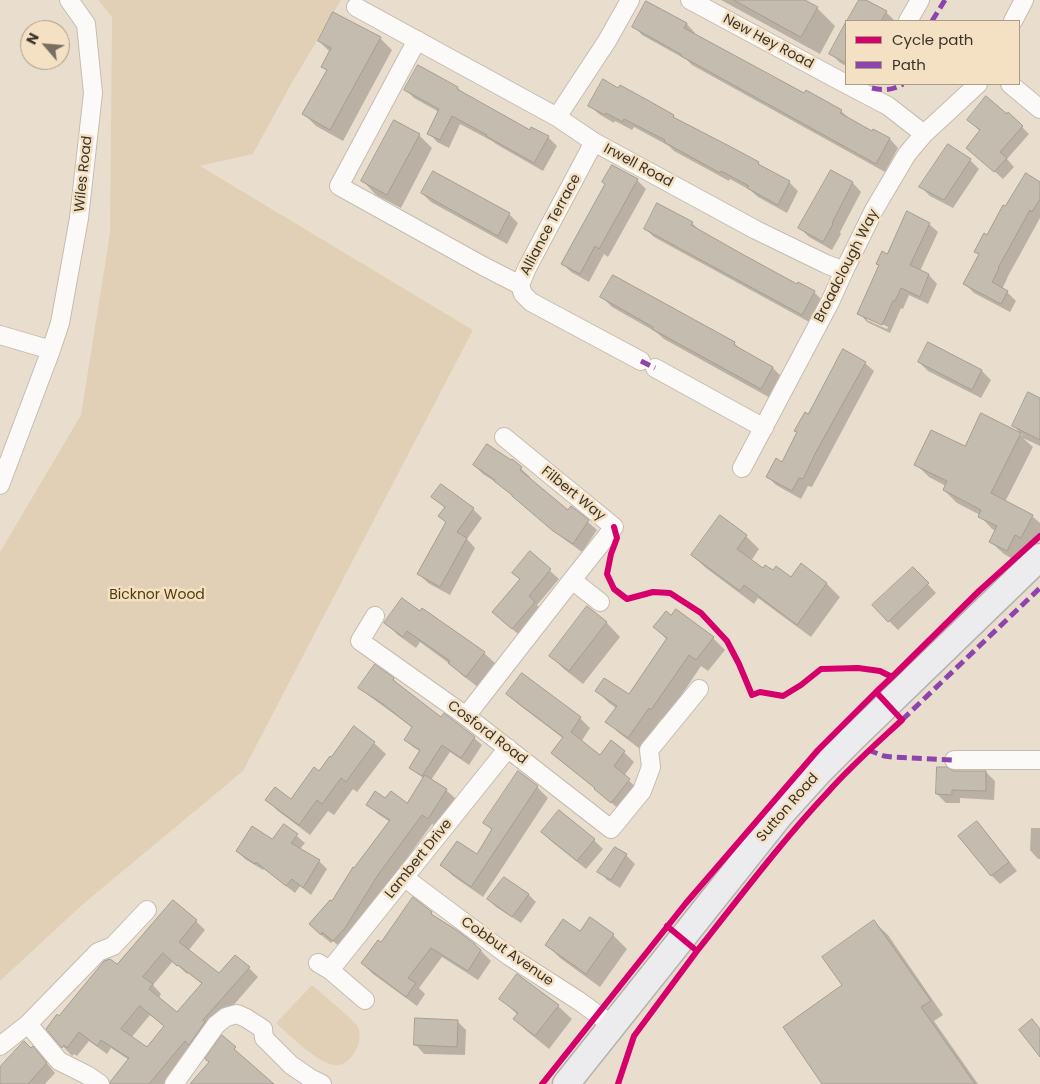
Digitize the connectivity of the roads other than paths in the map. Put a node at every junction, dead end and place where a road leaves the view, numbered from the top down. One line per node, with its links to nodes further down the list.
1 (69, 0): 22 (street, Wiles Road)
2 (630, 0): 16 (street)
3 (690, 0): 10 (street, New Hey Road)
4 (920, 0): 7 (street)
5 (1024, 0): 8 (street)
6 (356, 7): 9 (street, Irwell Road)
7 (909, 20)
8 (1013, 20)
9 (417, 40): 16 (street, Irwell Road); 20 (street)
10 (845, 83)
11 (850, 85): 14 (street, New Hey Road)
12 (977, 85): 17 (street, Broadclough Way)
13 (1011, 85): 15 (street)
14 (872, 90): 17 (street, New Hey Road)
15 (1040, 109)
16 (557, 117): 18 (street, Irwell Road)
17 (924, 134): 19 (street, Broadclough Way)
18 (594, 142): 19 (street, Irwell Road); 20 (street, Alliance Terrace)
19 (844, 271): 23 (street, Broadclough Way)
20 (520, 285): 23 (street, Alliance Terrace)
21 (0, 334): 22 (street)
22 (51, 350): 26 (street, Wiles Road)
23 (764, 428): 25 (street, Broadclough Way)
24 (504, 437): 28 (street, Filbert Way)
25 (742, 468)
26 (0, 485)
27 (1040, 557): 40 (main road, Sutton Road)
28 (572, 580): 29 (street); 32 (street, Filbert Way)
29 (600, 602)
30 (375, 616): 32 (street, Cosford Road)
31 (699, 689): 33 (street, Cosford Road)
32 (466, 716): 33 (street, Cosford Road)
33 (508, 748): 36 (street, Lambert Drive)
34 (954, 760): 35 (street)
35 (1040, 760)
36 (405, 878): 38 (street, Lambert Drive); 40 (street, Cobbut Avenue)
37 (147, 910): 39 (street)
38 (365, 1000)
39 (28, 1024): 41 (street); 42 (street)
40 (612, 1025): 45 (main road, Sutton Road)
41 (0, 1046)
42 (100, 1084)
43 (174, 1084): 44 (street)
44 (322, 1084)
45 (566, 1084)

